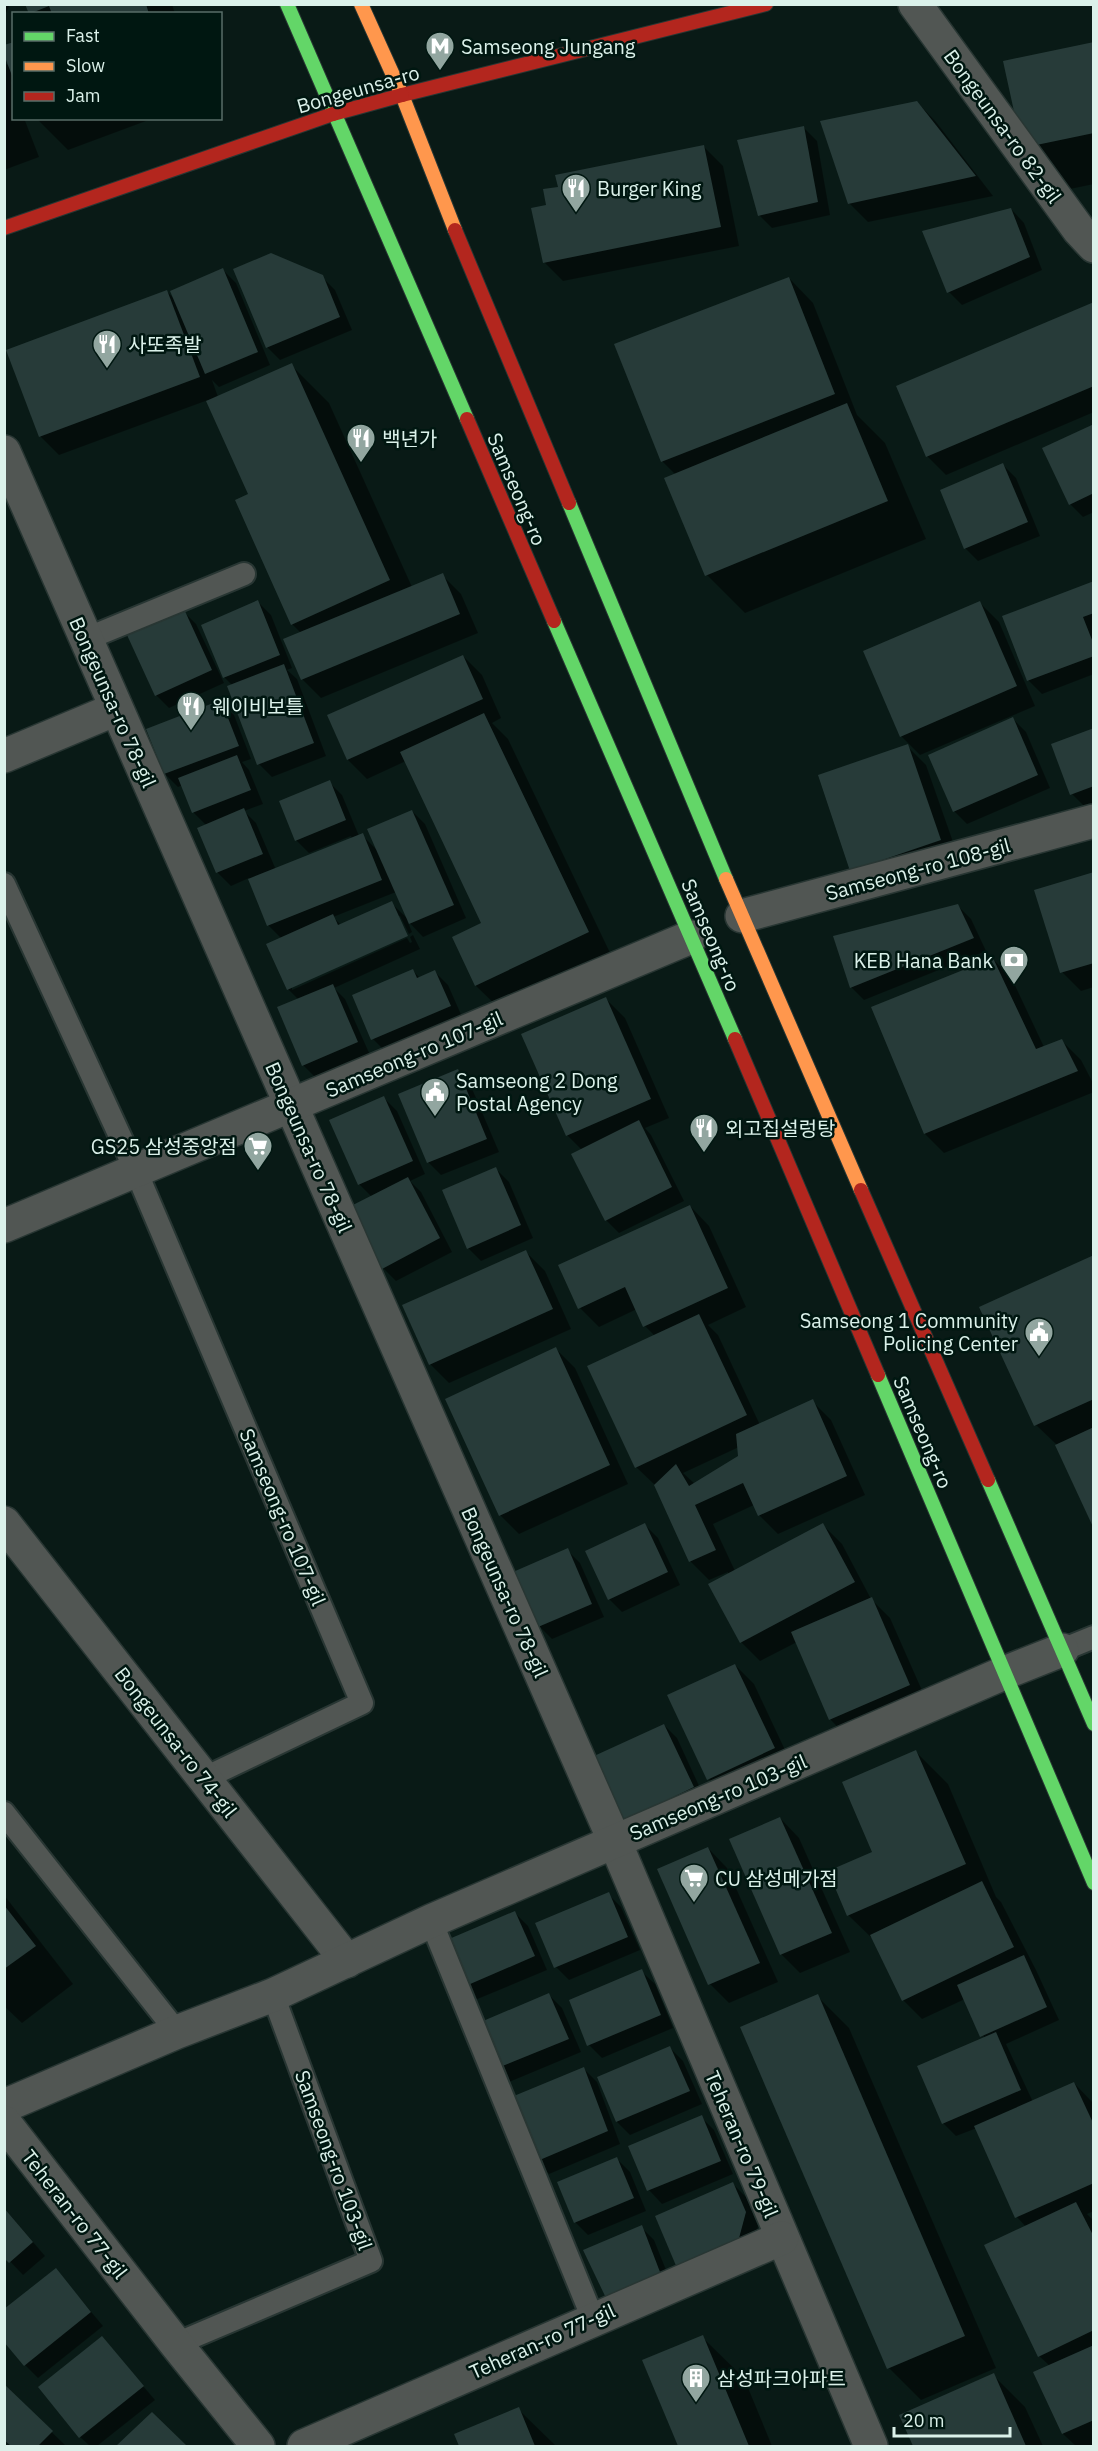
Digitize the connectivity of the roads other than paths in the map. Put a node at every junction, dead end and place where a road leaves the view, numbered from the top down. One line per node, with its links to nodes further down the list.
1 (287, 4): 6 (main road, Samseong-ro)
2 (361, 4): 5 (main road, Samseong-ro)
3 (766, 4): 5 (main road, Bongeunsa-ro)
4 (915, 4): 8 (street, Bongeunsa-ro 82-gil)
5 (402, 95): 6 (main road, Bongeunsa-ro); 16 (main road, Samseong-ro)
6 (333, 114): 7 (main road, Bongeunsa-ro); 17 (main road, Samseong-ro)
7 (4, 228)
8 (1094, 246)
9 (4, 452): 11 (street, Bongeunsa-ro 78-gil)
10 (244, 574): 11 (lane)
11 (86, 639): 12 (street, Bongeunsa-ro 78-gil)
12 (116, 709): 13 (street); 18 (street, Bongeunsa-ro 78-gil)
13 (4, 756)
14 (1094, 821): 16 (street, Samseong-ro 108-gil)
15 (4, 884): 19 (lane, Samseong-ro 107-gil)
16 (742, 916): 23 (main road, Samseong-ro)
17 (691, 937): 18 (street, Samseong-ro 107-gil); 24 (main road, Samseong-ro)
18 (291, 1106): 19 (street, Samseong-ro 107-gil); 28 (street, Bongeunsa-ro 78-gil)
19 (136, 1171): 20 (street, Samseong-ro 107-gil); 26 (lane, Samseong-ro 107-gil)
20 (4, 1226)
21 (4, 1523): 26 (street, Bongeunsa-ro 74-gil)
22 (1094, 1637): 23 (lane)
23 (1062, 1650): 24 (street, Samseong-ro 103-gil); 25 (main road, Samseong-ro)
24 (1004, 1673): 28 (street, Samseong-ro 103-gil); 29 (main road, Samseong-ro)
25 (1094, 1724)
26 (205, 1778): 31 (street, Bongeunsa-ro 74-gil)
27 (4, 1813): 33 (lane)
28 (615, 1842): 30 (street, Samseong-ro 103-gil); 36 (street, Teheran-ro 79-gil)
29 (1094, 1883)
30 (431, 1921): 31 (street, Samseong-ro 103-gil); 37 (lane)
31 (347, 1961): 32 (street, Samseong-ro 103-gil)
32 (273, 1995): 33 (street, Samseong-ro 103-gil); 38 (lane, Samseong-ro 103-gil)
33 (177, 2032): 34 (street, Samseong-ro 103-gil)
34 (4, 2106)
35 (4, 2122): 38 (street, Teheran-ro 77-gil)
36 (782, 2238): 37 (street, Teheran-ro 77-gil); 41 (street, Teheran-ro 79-gil)
37 (592, 2319): 40 (street, Teheran-ro 77-gil)
38 (176, 2344): 39 (street, Teheran-ro 77-gil)
39 (258, 2446)
40 (304, 2446)
41 (871, 2446)

